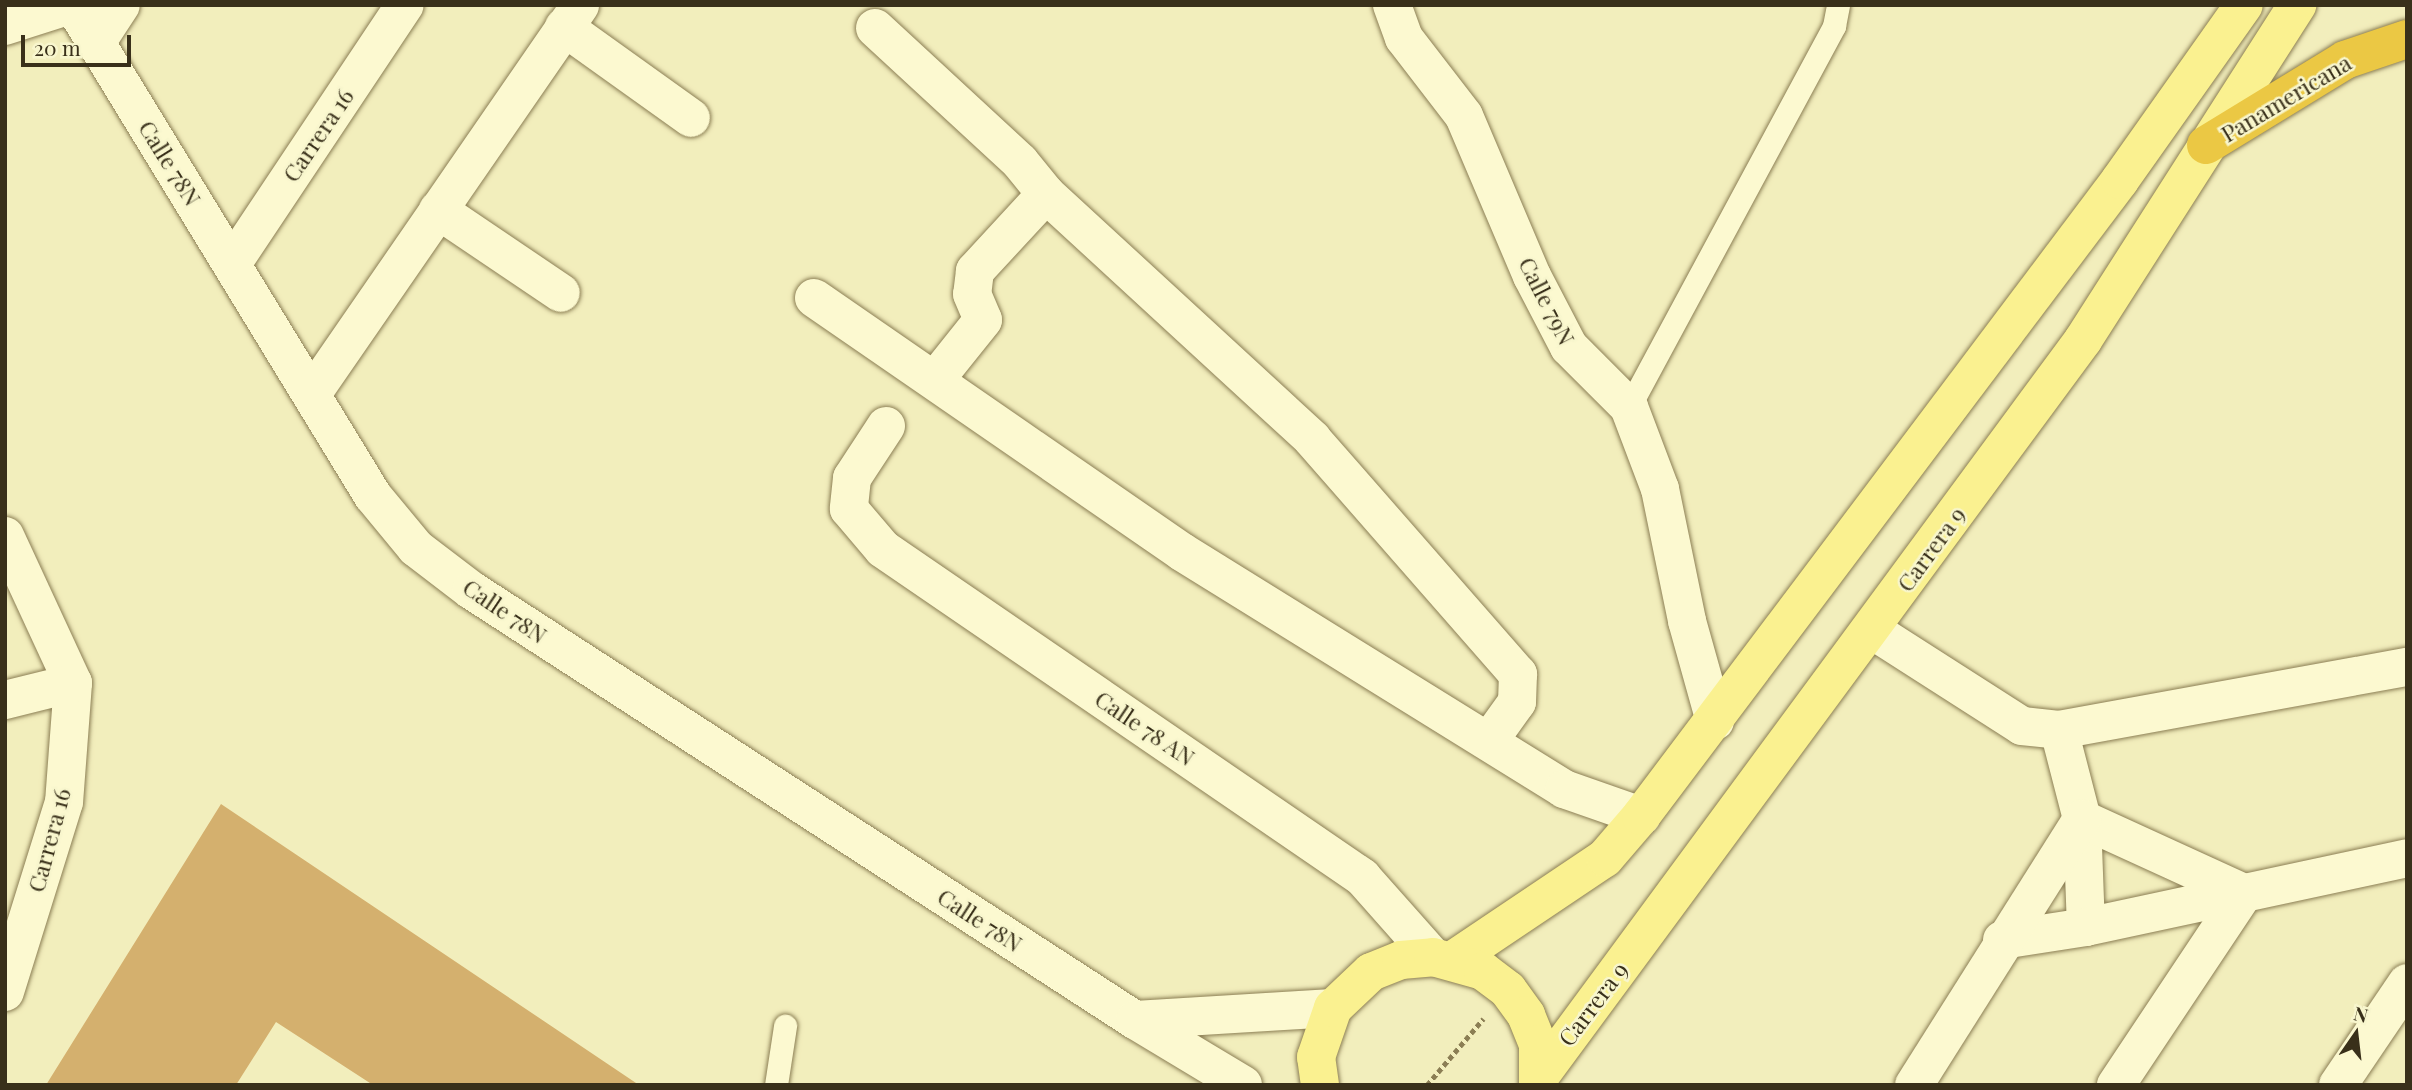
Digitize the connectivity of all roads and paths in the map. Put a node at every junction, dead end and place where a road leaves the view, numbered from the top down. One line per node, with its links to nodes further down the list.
1 (72, 5): 9 (street); 12 (street, Calle 78N)
2 (121, 5): 12 (street)
3 (405, 5): 17 (street, Carrera 16)
4 (1392, 5): 22 (street, Calle 79N)
5 (1838, 5): 22 (lane)
6 (2244, 5): 29 (main road)
7 (2297, 5): 14 (main road, Carrera 9)
8 (572, 16): 13 (street); 16 (street)
9 (5, 26)
10 (875, 28): 15 (street)
11 (2407, 38): 14 (highway, Panamericana)
12 (96, 43): 17 (street, Calle 78N)
13 (691, 118)
14 (2206, 145): 25 (main road, Carrera 9)
15 (1046, 194): 20 (street); 31 (street)
16 (438, 210): 18 (street); 21 (street)
17 (232, 264): 21 (street, Calle 78N)
18 (561, 293)
19 (814, 298): 20 (street)
20 (935, 380): 31 (street)
21 (312, 394): 43 (street, Calle 78N)
22 (1629, 407): 29 (street, Calle 79N)
23 (886, 426): 38 (street, Calle 78 AN)
24 (5, 536): 27 (street)
25 (1872, 630): 30 (street); 45 (main road, Carrera 9)
26 (2407, 667): 30 (street)
27 (73, 684): 28 (street); 41 (street, Carrera 16)
28 (5, 700)
29 (1715, 721): 32 (main road)
30 (2059, 730): 33 (street)
31 (1489, 741): 32 (street)
32 (1641, 816): 38 (main road)
33 (2082, 819): 35 (street); 36 (street); 37 (street)
34 (2407, 858): 35 (street)
35 (2244, 893): 36 (street); 51 (street)
36 (2086, 927): 37 (street)
37 (2002, 940): 50 (street)
38 (1443, 958): 40 (main road); 42 (main road)
39 (2407, 984): 52 (street)
40 (1508, 990): 45 (main road); 49 (path)
41 (5, 992)
42 (1334, 1008): 43 (street); 48 (main road)
43 (1135, 1020): 47 (street, Calle 78N)
44 (785, 1026): 46 (lane)
45 (1539, 1080)
46 (776, 1085)
47 (1242, 1085)
48 (1320, 1085)
49 (1427, 1085)
50 (1914, 1085)
51 (2116, 1085)
52 (2338, 1085)

